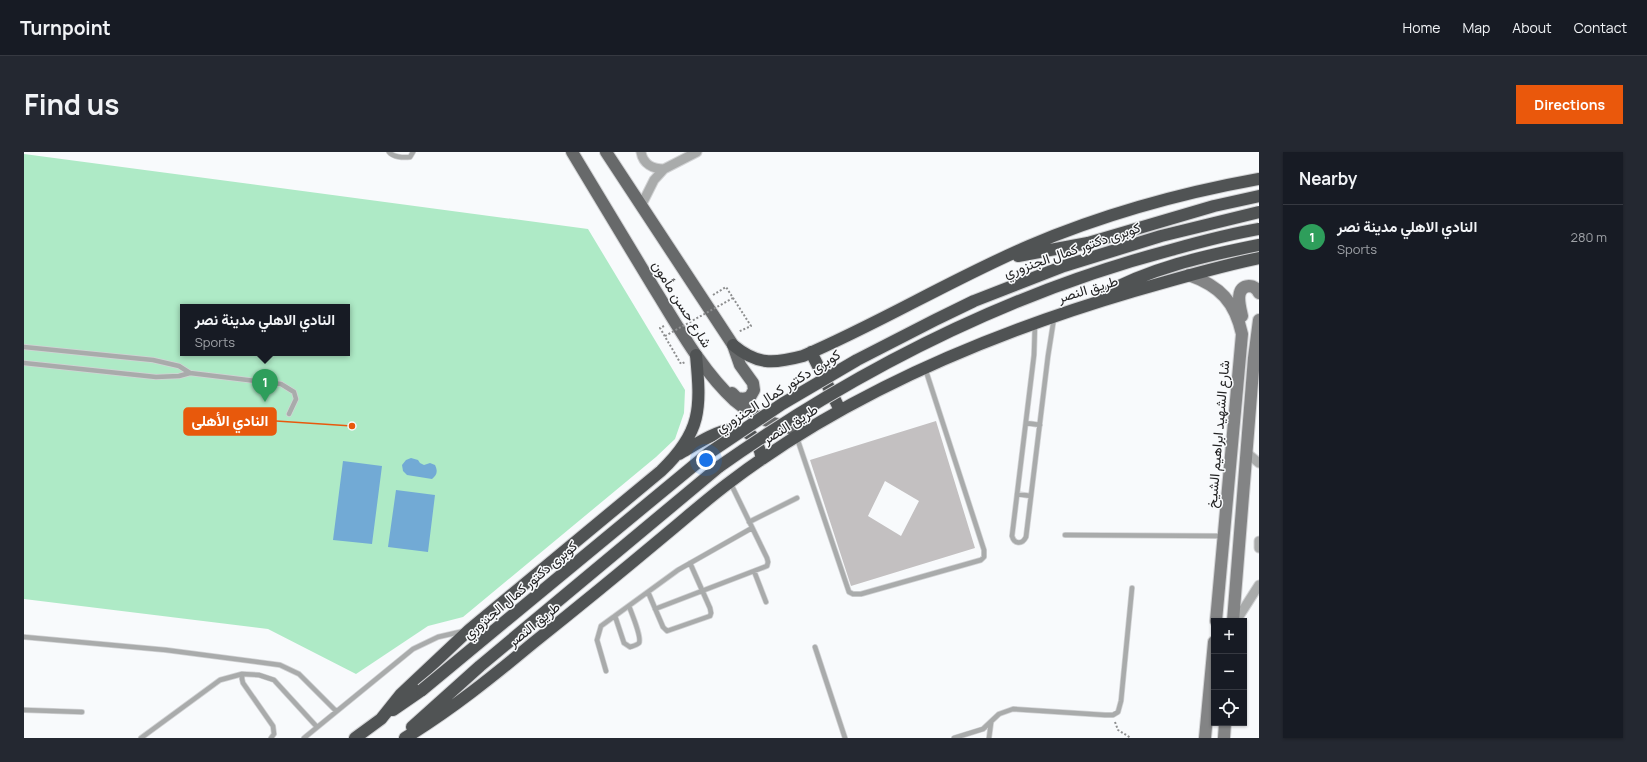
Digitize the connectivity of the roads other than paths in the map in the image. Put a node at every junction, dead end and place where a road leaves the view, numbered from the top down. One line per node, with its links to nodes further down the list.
1 (389, 152): 2 (lane)
2 (412, 152)
3 (572, 152): 26 (main road, شارع حسن مأمون)
4 (606, 152): 10 (main road, شارع حسن مأمون)
5 (641, 152): 7 (street)
6 (697, 152): 7 (street)
7 (664, 169): 10 (street)
8 (1259, 179): 14 (highway)
9 (1258, 196): 14 (highway)
10 (641, 206): 23 (main road, شارع حسن مأمون)
11 (1259, 212): 73 (highway, كوبرى دكتور كمال الجنزوري, bridge)
12 (1259, 229): 81 (highway, كوبرى دكتور كمال الجنزوري, bridge)
13 (1259, 245): 18 (highway)
14 (1004, 258): 25 (highway)
15 (1259, 258): 16 (highway, طريق النصر)
16 (1189, 275): 18 (highway, طريق النصر); 22 (street, شارع الشهيد ابراهيم الشيخ)
17 (1259, 293): 22 (street)
18 (1083, 306): 19 (highway, طريق النصر)
19 (1055, 315): 21 (highway, طريق النصر); 35 (lane)
20 (1259, 320): 27 (street)
21 (1036, 322): 29 (highway, طريق النصر); 34 (lane)
22 (1242, 334): 48 (street, شارع الشهيد ابراهيم الشيخ)
23 (730, 341): 25 (highway); 31 (main road, شارع حسن مأمون)
24 (24, 347): 30 (lane)
25 (811, 352): 32 (highway)
26 (696, 355): 31 (main road, شارع حسن مأمون); 38 (highway)
27 (1257, 359): 37 (street)
28 (24, 363): 30 (lane)
29 (925, 368): 32 (highway, طريق النصر); 36 (lane)
30 (190, 373): 33 (lane)
31 (719, 383): 36 (main road, شارع حسن مأمون)
32 (840, 410): 36 (highway, طريق النصر)
33 (289, 414)
34 (1026, 424): 35 (lane); 42 (lane)
35 (1040, 425): 43 (lane)
36 (800, 433): 39 (highway, طريق النصر)
37 (1247, 453): 40 (street); 62 (street)
38 (677, 456): 39 (highway); 64 (highway)
39 (762, 459): 41 (highway, طريق النصر)
40 (1259, 463)
41 (730, 482): 45 (lane); 82 (highway, طريق النصر)
42 (1017, 494): 43 (lane); 43 (lane)
43 (1031, 496)
44 (797, 498): 45 (lane)
45 (749, 522): 46 (lane)
46 (752, 528): 51 (lane); 52 (lane)
47 (1065, 535): 48 (lane)
48 (1224, 536): 61 (street, شارع الشهيد ابراهيم الشيخ)
49 (1259, 541): 50 (street)
50 (1259, 548)
51 (690, 563): 55 (lane); 56 (lane)
52 (754, 571): 55 (lane); 57 (lane)
53 (1259, 585): 63 (street)
54 (1132, 588): 74 (lane)
55 (702, 591): 59 (lane); 59 (lane)
56 (648, 592): 58 (lane); 59 (lane)
57 (766, 602)
58 (629, 606): 60 (lane); 60 (lane)
59 (655, 609)
60 (615, 616): 68 (lane)
61 (1216, 618)
62 (1235, 618)
63 (1237, 618)
64 (469, 630): 71 (lane); 73 (highway)
65 (24, 636): 71 (lane)
66 (815, 647): 83 (lane)
67 (1213, 654): 86 (street)
68 (606, 671)
69 (242, 674): 76 (lane); 77 (lane); 78 (lane)
70 (24, 710): 72 (lane)
71 (336, 711): 76 (lane)
72 (82, 712)
73 (381, 719): 80 (highway)
74 (991, 723): 84 (lane); 85 (lane)
75 (1225, 726): 87 (street)
76 (317, 727): 79 (lane)
77 (141, 738)
78 (271, 738)
79 (304, 738)
80 (355, 738)
81 (400, 738)
82 (405, 738)
83 (845, 738)
84 (954, 738)
85 (989, 738)
86 (1205, 738)
87 (1224, 738)

